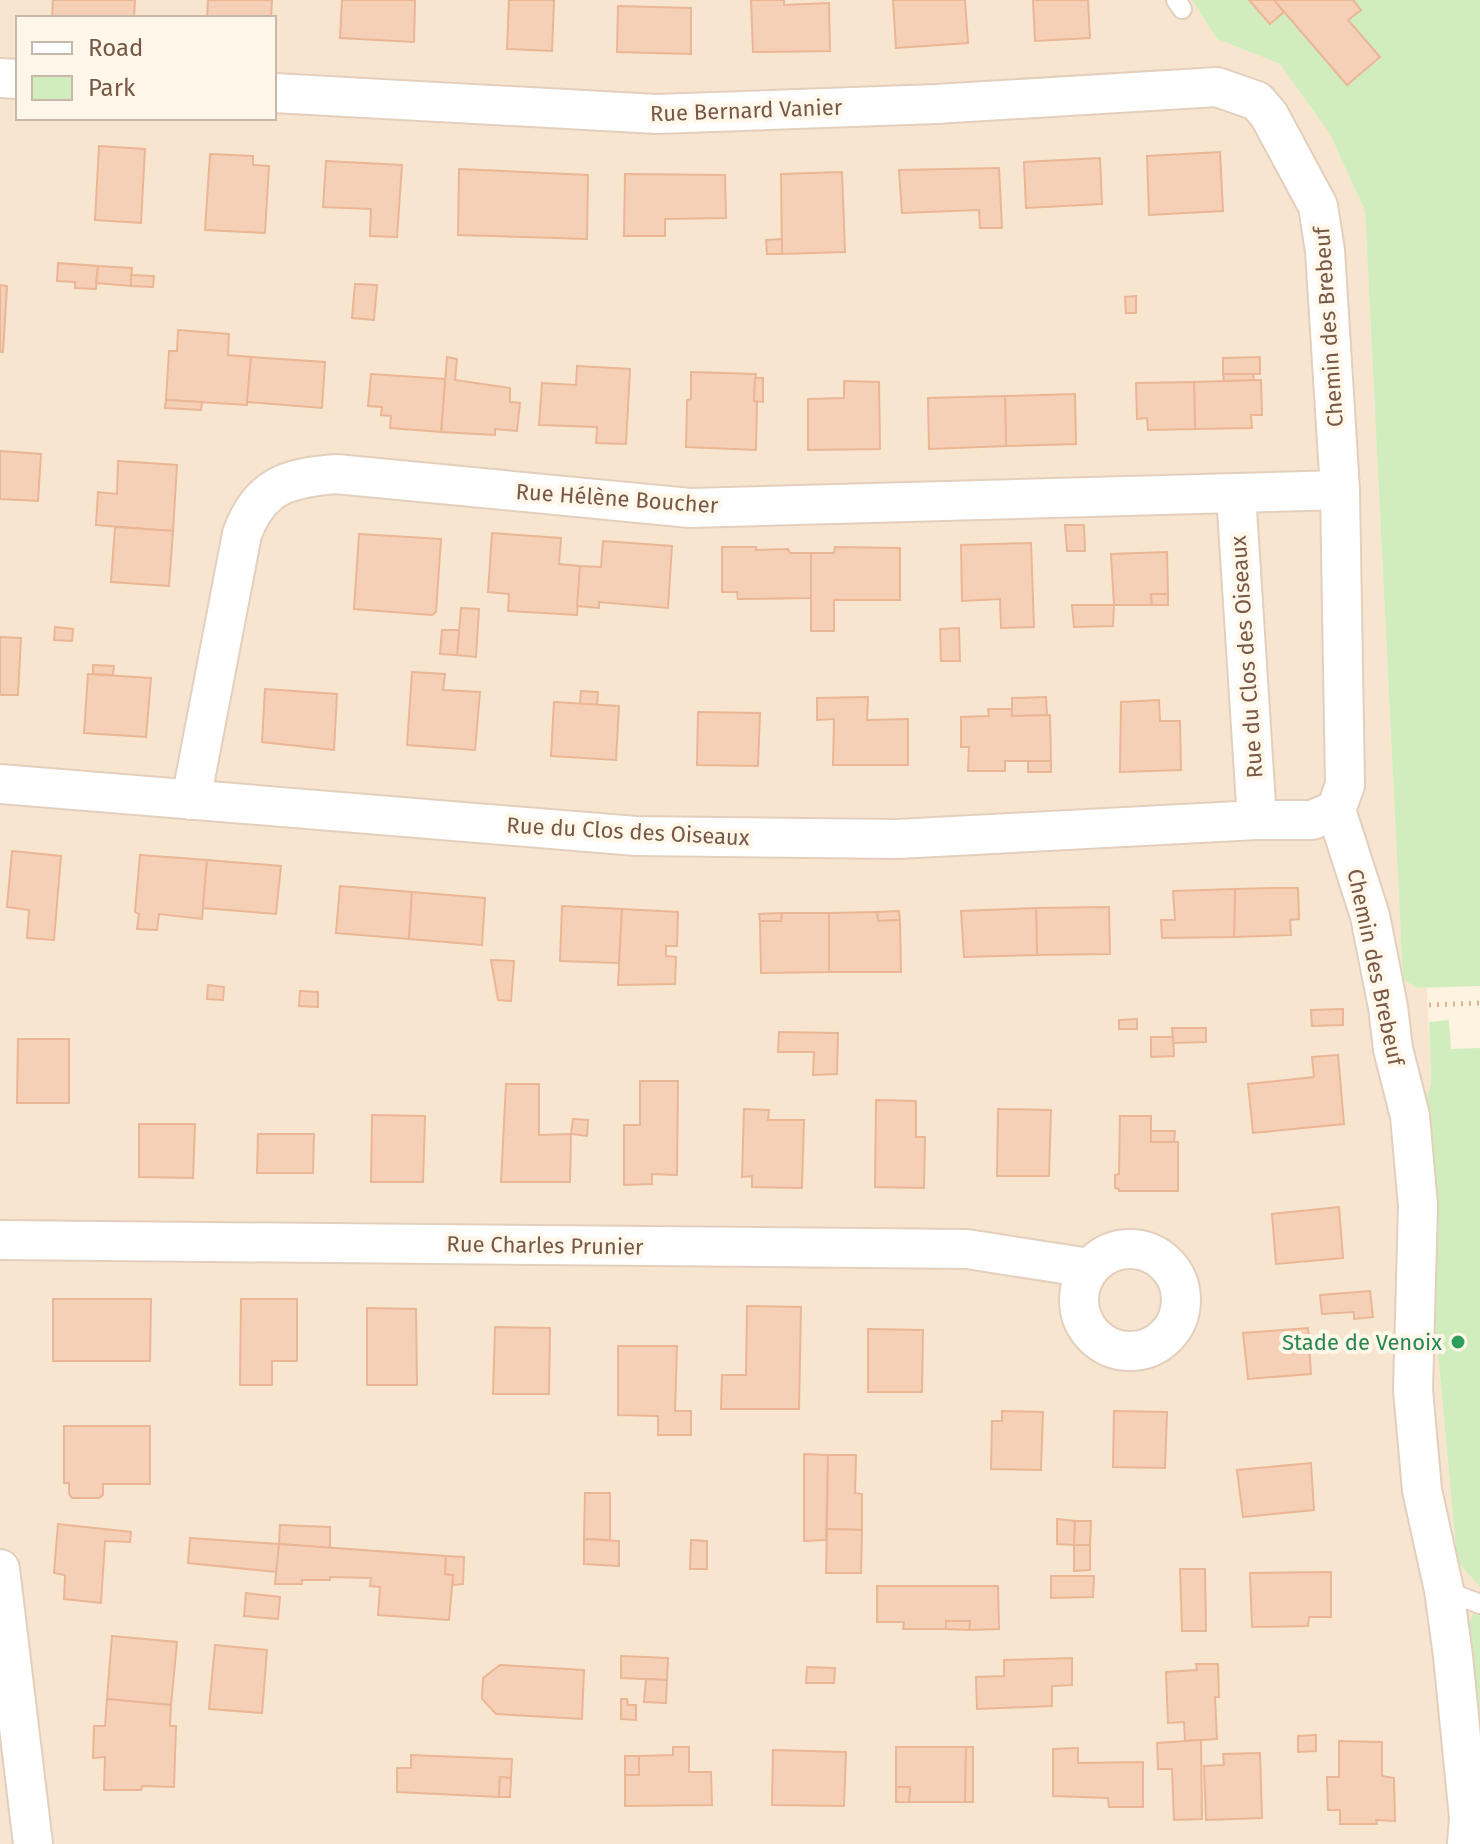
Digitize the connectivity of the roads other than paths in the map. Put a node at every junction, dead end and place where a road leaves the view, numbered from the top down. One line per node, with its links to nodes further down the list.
1 (1217, 87): 2 (street, Rue Bernard Vanier); 3 (street, Chemin des Brebeuf)
2 (276, 93)
3 (1340, 490): 4 (street, Rue Hélène Boucher); 7 (street, Chemin des Brebeuf)
4 (1236, 494): 6 (street, Rue Hélène Boucher); 8 (street, Rue du Clos des Oiseaux)
5 (0, 784): 6 (street, Rue du Clos des Oiseaux)
6 (191, 800): 8 (street, Rue du Clos des Oiseaux)
7 (1336, 810): 8 (street, Rue du Clos des Oiseaux); 12 (street, Chemin des Brebeuf)
8 (1257, 820)
9 (0, 1240): 10 (street, Rue Charles Prunier)
10 (1089, 1268)
11 (0, 1569): 14 (street)
12 (1444, 1590): 13 (lane); 15 (street, Chemin des Brebeuf)
13 (1480, 1604)
14 (33, 1844)
15 (1467, 1844)

